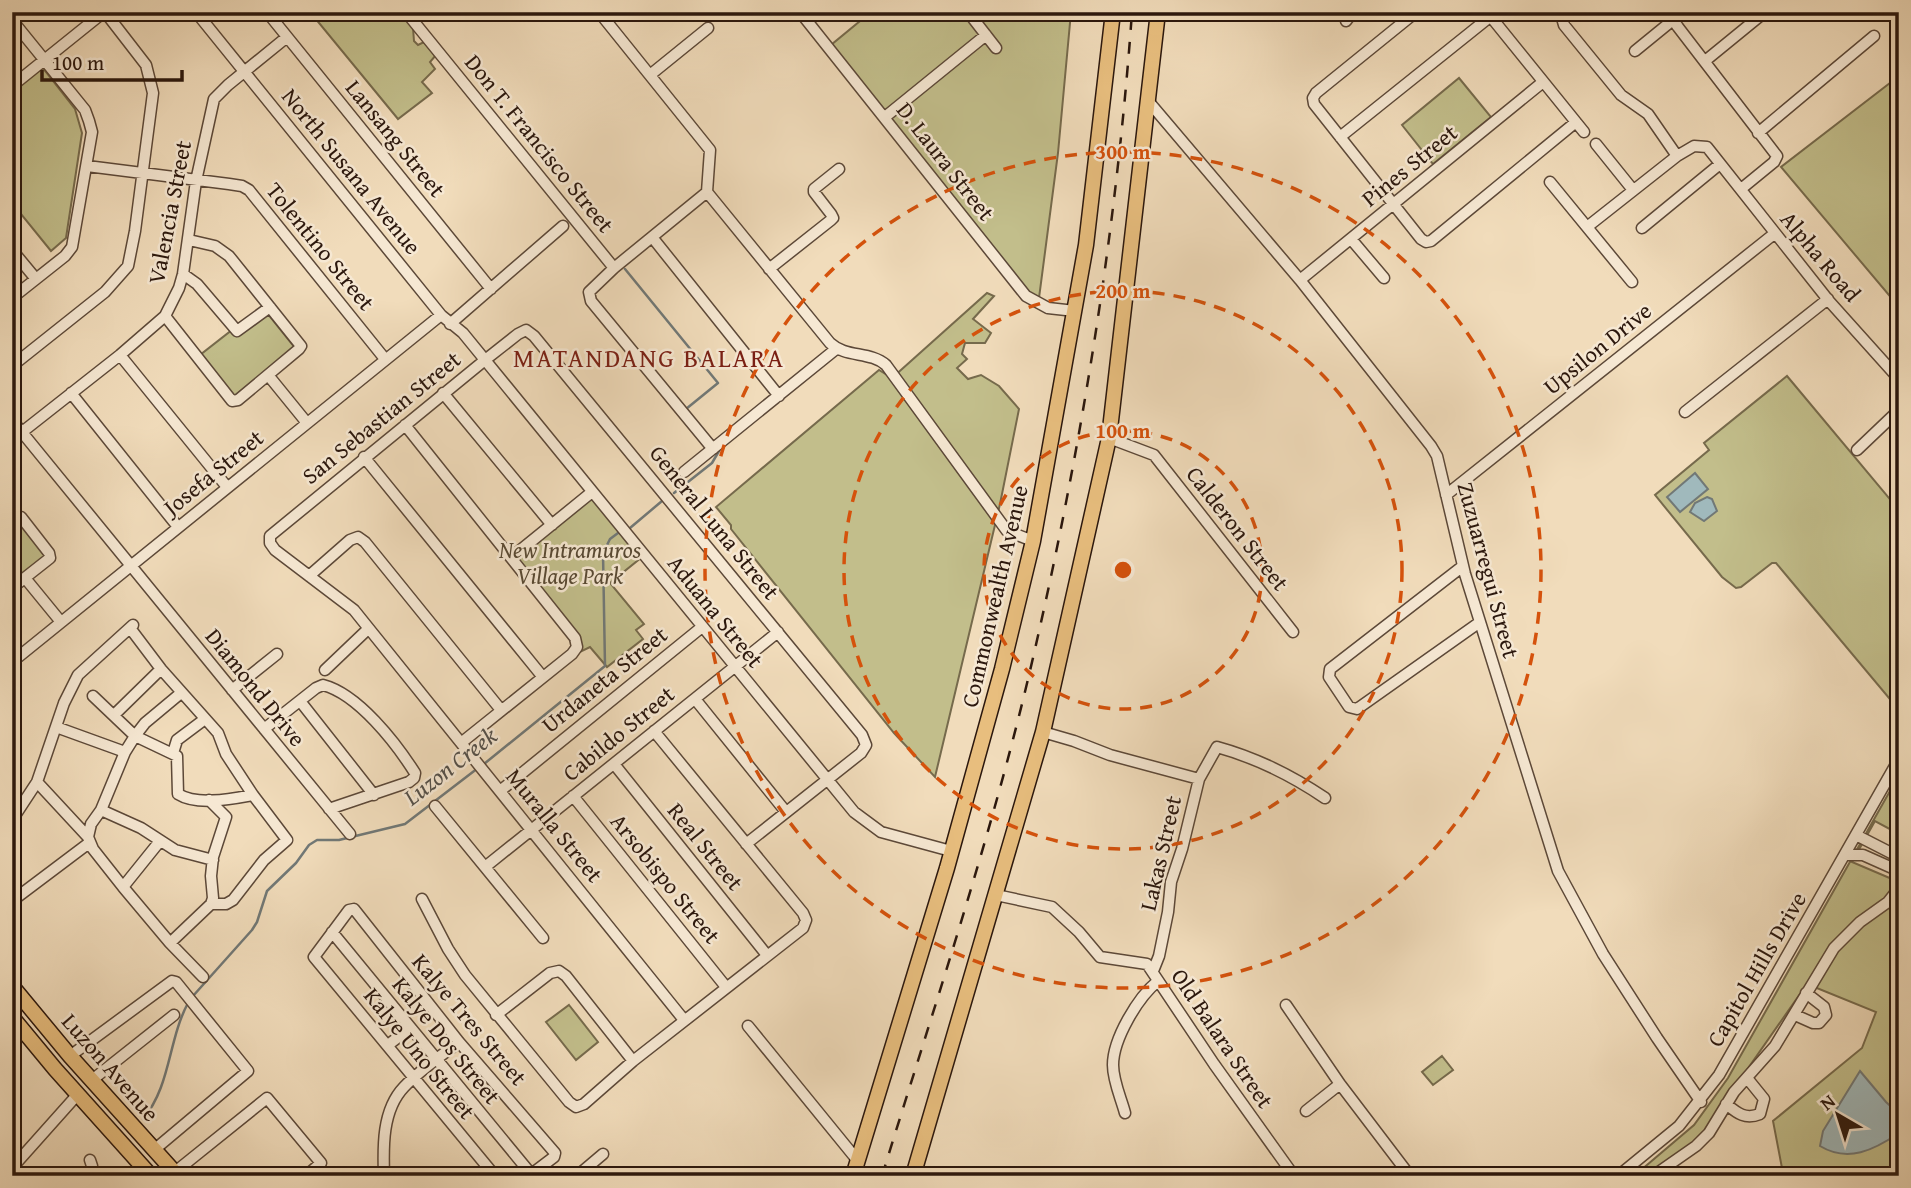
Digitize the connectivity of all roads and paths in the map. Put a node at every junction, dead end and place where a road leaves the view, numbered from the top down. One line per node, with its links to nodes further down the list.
1 (104, 12): 22 (street); 39 (street)
2 (197, 12): 24 (street, North Susana Avenue)
3 (267, 12): 19 (street, Lansang Street)
4 (406, 12): 54 (street, Don T. Francisco Street)
5 (599, 12): 25 (street)
6 (800, 12): 29 (street, D. Laura Street)
7 (968, 12): 17 (street)
8 (1113, 12): 65 (main road, Commonwealth Avenue)
9 (1158, 12): 28 (main road)
10 (1416, 12): 33 (street)
11 (1564, 12): 35 (street)
12 (1765, 12): 23 (street)
13 (1489, 14): 26 (street); 33 (street)
14 (1673, 16): 21 (street); 23 (street)
15 (12, 20): 22 (street)
16 (709, 28): 25 (street)
17 (986, 35): 20 (street); 29 (street)
18 (1874, 36): 32 (street)
19 (287, 37): 24 (street, Valencia Street); 61 (street, Lansang Street)
20 (996, 48)
21 (1635, 51)
22 (44, 60): 27 (street); 37 (street)
23 (1705, 61): 32 (street)
24 (244, 71): 40 (street, Valencia Street); 66 (street, North Susana Avenue)
25 (650, 75): 44 (street)
26 (1543, 82): 30 (street); 45 (street, Pines Street)
27 (12, 86)
28 (1149, 102): 59 (street, Zuzuarregui Street); 86 (main road)
29 (885, 117): 65 (street, D. Laura Street)
30 (1576, 122): 31 (street); 45 (street)
31 (1584, 132)
32 (1758, 133): 42 (street)
33 (1340, 137): 45 (street)
34 (1596, 144): 43 (street)
35 (1677, 156): 36 (street, Alpha Road); 43 (street)
36 (1720, 164): 42 (street, Alpha Road); 48 (street)
37 (87, 166): 39 (street, Tolentino Street); 58 (street)
38 (839, 169): 55 (street)
39 (143, 174): 40 (street, Tolentino Street); 74 (street)
40 (197, 181): 52 (street, Valencia Street); 72 (street, Tolentino Street)
41 (1550, 182): 47 (street)
42 (1741, 189): 49 (street, Alpha Road)
43 (1633, 190): 47 (street)
44 (707, 192): 50 (street); 55 (street)
45 (1394, 205): 51 (street, Pines Street)
46 (563, 226): 61 (street)
47 (1587, 227): 60 (street)
48 (1642, 228)
49 (1774, 234): 63 (street, Alpha Road); 94 (street, Upsilon Drive)
50 (652, 237): 54 (street); 79 (street)
51 (1351, 239): 57 (street); 59 (street, Pines Street)
52 (189, 240): 56 (street, Valencia Street); 64 (street)
53 (12, 250): 58 (street)
54 (614, 268): 88 (street)
55 (769, 269): 70 (street)
56 (183, 274): 64 (street); 67 (street, Valencia Street)
57 (1384, 278)
58 (36, 279): 62 (street)
59 (1300, 280): 94 (street, Zuzuarregui Street)
60 (1632, 282)
61 (491, 289): 68 (street)
62 (12, 298)
63 (1828, 299): 76 (street, Alpha Road); 81 (street)
64 (270, 307): 75 (street)
65 (1075, 311): 98 (main road, Commonwealth Avenue)
66 (441, 315): 68 (street, North Susana Avenue); 72 (street, Josefa Street)
67 (165, 316): 71 (street, Valencia Street); 75 (street)
68 (450, 324): 73 (street, Aduana Street)
69 (526, 330): 73 (street, San Sebastian Street); 110 (street, General Luna Street)
70 (836, 349): 79 (street); 98 (street)
71 (120, 355): 78 (street, Valencia Street); 92 (street)
72 (385, 359): 83 (street, Josefa Street)
73 (485, 360): 77 (street, San Sebastian Street); 93 (street, Aduana Street)
74 (12, 366)
75 (268, 375): 83 (street)
76 (1899, 379)
77 (443, 393): 84 (street, San Sebastian Street); 96 (street)
78 (71, 394): 85 (street, Valencia Street); 97 (street)
79 (779, 396): 88 (street)
80 (1899, 410): 89 (street)
81 (1685, 412)
82 (12, 420): 85 (street, Diamond Drive)
83 (307, 423): 92 (street, Josefa Street)
84 (405, 425): 90 (street, San Sebastian Street); 100 (street)
85 (22, 432): 87 (street, Valencia Street); 101 (street, Diamond Drive)
86 (1108, 438): 111 (street, Calderon Street); 129 (main road)
87 (12, 440)
88 (713, 449): 91 (street)
89 (1857, 450)
90 (364, 457): 99 (street, San Sebastian Street); 117 (street)
91 (684, 472)
92 (227, 487): 97 (street, Josefa Street)
93 (592, 492): 96 (street); 108 (street, Aduana Street)
94 (1446, 495): 102 (street, Zuzuarregui Street)
95 (12, 518): 104 (street)
96 (552, 525): 100 (street)
97 (178, 527): 101 (street, Josefa Street)
98 (1033, 541): 156 (main road, Commonwealth Avenue)
99 (270, 543): 103 (street, Muralla Street)
100 (512, 557): 117 (street)
101 (131, 565): 106 (street, Josefa Street); 118 (street, Diamond Drive)
102 (1463, 566): 107 (street, Zuzuarregui Street); 107 (street)
103 (309, 576): 109 (street, Muralla Street); 123 (street)
104 (25, 578): 105 (street); 106 (street)
105 (12, 588)
106 (61, 622): 113 (street, Josefa Street)
107 (1480, 622): 195 (street, Zuzuarregui Street)
108 (702, 627): 114 (street, Aduana Street); 139 (street, Urdaneta Street)
109 (368, 629): 116 (street); 131 (street, Muralla Street)
110 (778, 632): 114 (street, Cabildo Street); 137 (street, General Luna Street)
111 (1293, 632)
112 (277, 654): 118 (street)
113 (12, 662)
114 (734, 667): 121 (street, Cabildo Street); 137 (street, Aduana Street)
115 (161, 669): 119 (street); 124 (street); 126 (street)
116 (325, 670)
117 (542, 676): 123 (street)
118 (232, 690): 127 (street, Diamond Drive)
119 (181, 693): 125 (street); 130 (street)
120 (93, 696): 124 (street)
121 (695, 699): 128 (street, Cabildo Street); 148 (street)
122 (300, 701): 127 (street); 141 (street); 141 (street)
123 (501, 710): 131 (street)
124 (114, 715): 130 (street)
125 (205, 719): 133 (street); 140 (street)
126 (57, 727): 132 (street); 138 (street)
127 (264, 729): 146 (street, Diamond Drive)
128 (654, 731): 135 (street, Cabildo Street); 155 (street)
129 (1043, 732): 136 (street, Lakas Street); 164 (main road)
130 (135, 736): 132 (street); 133 (street)
131 (461, 743): 139 (street, Muralla Street)
132 (125, 752): 147 (street)
133 (173, 753): 144 (street)
134 (1899, 759): 152 (street, Capitol Hills Drive)
135 (614, 764): 142 (street, Cabildo Street); 171 (street, Real Street)
136 (1199, 779): 143 (street); 172 (street, Lakas Street)
137 (826, 780): 148 (street); 156 (street, Aduana Street)
138 (37, 782): 149 (street); 153 (street)
139 (500, 791): 150 (street, Muralla Street)
140 (253, 795): 144 (street); 167 (street)
141 (374, 795): 146 (street)
142 (573, 796): 150 (street, Cabildo Street); 175 (street, Arsobispo Street)
143 (1325, 798)
144 (209, 800): 159 (street)
145 (435, 806): 160 (street)
146 (329, 809): 151 (street, Diamond Drive)
147 (101, 810): 153 (street); 154 (street)
148 (786, 812): 155 (street)
149 (12, 825)
150 (532, 830): 160 (street, Cabildo Street); 182 (street, Muralla Street)
151 (350, 834)
152 (1856, 835): 157 (street, Capitol Hills Drive); 158 (street)
153 (88, 840): 162 (street); 166 (street)
154 (160, 841): 159 (street); 162 (street)
155 (746, 844): 171 (street)
156 (951, 851): 203 (main road, Commonwealth Avenue)
157 (1845, 855): 161 (street); 195 (street, Capitol Hills Drive)
158 (1899, 857)
159 (213, 860): 167 (street)
160 (485, 867): 169 (street)
161 (1899, 871)
162 (122, 887): 170 (street)
163 (1899, 888): 176 (street)
164 (996, 895): 172 (street, Old Balara Street); 208 (main road)
165 (422, 899): 180 (street)
166 (12, 901)
167 (211, 904): 170 (street)
168 (332, 932): 184 (street, Kalye Dos Street); 185 (street, Kalye Tres Street); 186 (street, Kalye Uno Street)
169 (543, 938)
170 (170, 943): 173 (street)
171 (766, 954): 175 (street)
172 (1156, 976): 198 (street); 215 (street, Old Balara Street)
173 (204, 977)
174 (12, 986): 187 (main road, Luzon Avenue)
175 (726, 987): 182 (street)
176 (1806, 993): 178 (street); 178 (street)
177 (1286, 1005): 193 (street)
178 (1795, 1014): 191 (street)
179 (174, 1015): 192 (street)
180 (496, 1015): 189 (street); 189 (street)
181 (12, 1017): 194 (main road, Luzon Avenue)
182 (684, 1020): 189 (street)
183 (748, 1026): 203 (street)
184 (410, 1028): 186 (street); 188 (street, Kalye Dos Street)
185 (459, 1042): 188 (street); 207 (street, Kalye Tres Street)
186 (388, 1045): 190 (street, Kalye Uno Street)
187 (70, 1056): 192 (main road, Luzon Avenue); 199 (street)
188 (436, 1060): 190 (street); 207 (street, Kalye Dos Street)
189 (633, 1061)
190 (414, 1078): 212 (street); 213 (street, Kalye Uno Street)
191 (1747, 1078): 196 (street); 196 (street)
192 (92, 1080): 199 (main road, Luzon Avenue)
193 (1340, 1084): 197 (street); 216 (street)
194 (78, 1094): 202 (street); 210 (main road, Luzon Avenue)
195 (1701, 1102): 217 (street, Capitol Hills Drive)
196 (1726, 1104): 206 (street)
197 (1306, 1111)
198 (1125, 1113)
199 (154, 1150): 204 (main road, Luzon Avenue)
200 (603, 1154): 205 (street)
201 (90, 1160): 209 (street)
202 (14, 1161)
203 (858, 1161): 214 (main road, Commonwealth Avenue)
204 (176, 1174): 211 (street)
205 (583, 1174)
206 (1660, 1174)
207 (530, 1175)
208 (915, 1175)
209 (89, 1176)
210 (151, 1176)
211 (306, 1176)
212 (384, 1176)
213 (495, 1176)
214 (853, 1176)
215 (1294, 1176)
216 (1410, 1176)
217 (1618, 1176)

